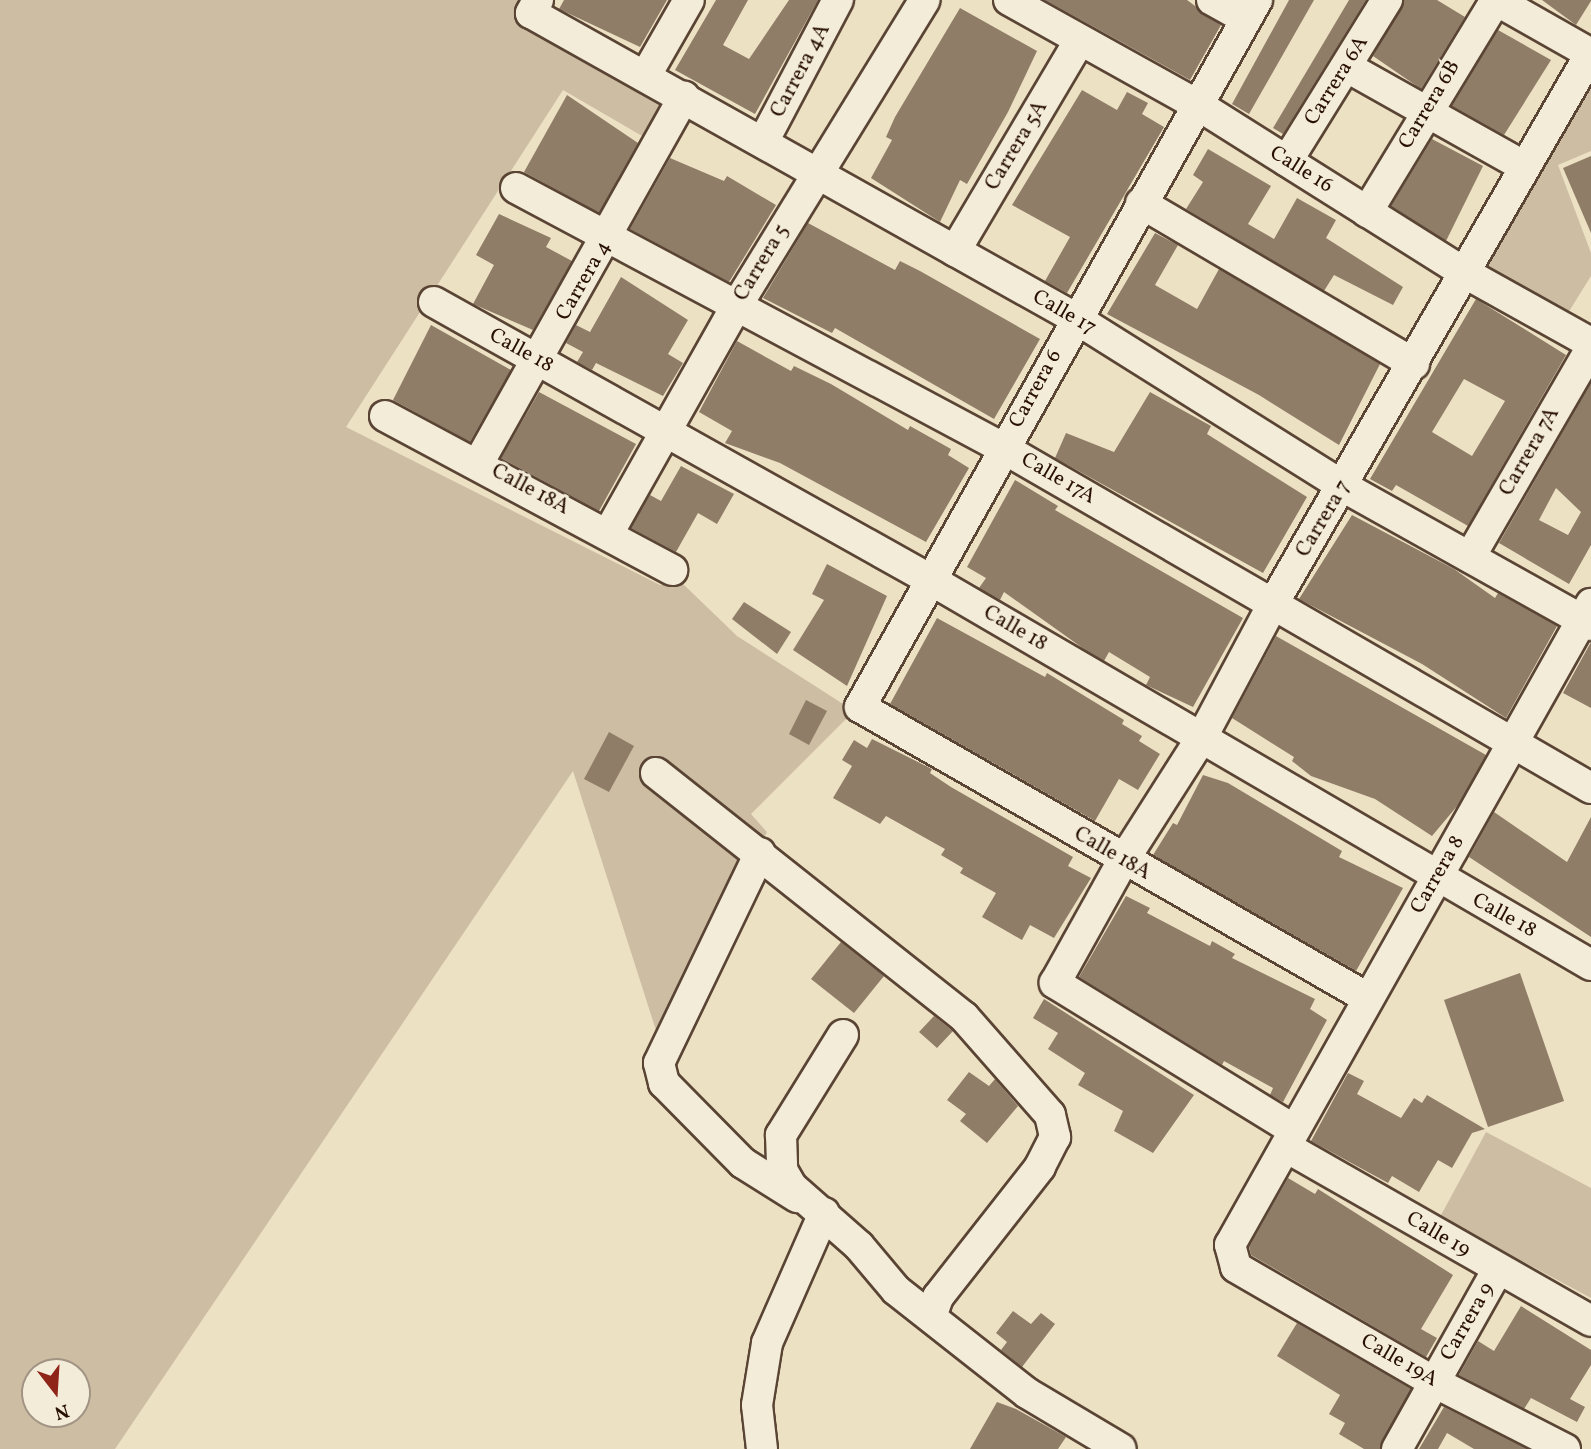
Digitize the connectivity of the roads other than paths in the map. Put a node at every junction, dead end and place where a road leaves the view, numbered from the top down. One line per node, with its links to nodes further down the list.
1 (689, 0): 14 (street)
2 (838, 0): 18 (street, Carrera 4A)
3 (925, 0): 21 (street, Carrera 5)
4 (1009, 0): 9 (street, Calle 16)
5 (1212, 0): 10 (street)
6 (1387, 0): 13 (street, Carrera 6A)
7 (1496, 0): 12 (street); 17 (street, Carrera 6B)
8 (535, 6): 14 (street, Calle 17)
9 (1050, 10): 11 (street, Calle 16)
10 (1251, 10): 16 (street, Carrera 6)
11 (1079, 41): 16 (street, Calle 16); 26 (street, Carrera 5A)
12 (1591, 54): 20 (street, Carrera 7)
13 (1347, 67): 17 (street); 19 (street, Carrera 6A)
14 (646, 75): 15 (street, Calle 17)
15 (684, 97): 18 (street, Calle 17); 25 (street, Carrera 4)
16 (1198, 106): 19 (street, Calle 16); 23 (street, Carrera 6)
17 (1425, 111): 20 (street); 24 (street, Carrera 6B)
18 (763, 142): 21 (street, Calle 17)
19 (1287, 161): 24 (street, Calle 16)
20 (1525, 167): 27 (street, Carrera 7)
21 (816, 175): 26 (street, Calle 17); 29 (street, Carrera 5)
22 (516, 188): 25 (street, Calle 17A)
23 (1141, 203): 30 (street, Carrera 6); 33 (street)
24 (1367, 212): 27 (street, Calle 16)
25 (610, 236): 29 (street, Calle 17A); 32 (street, Carrera 4)
26 (955, 250): 30 (street, Calle 17)
27 (1465, 273): 31 (street, Calle 16); 33 (street, Carrera 7)
28 (434, 302): 32 (street, Calle 18)
29 (737, 305): 35 (street, Carrera 5); 36 (street, Calle 17A)
30 (1075, 318): 36 (street, Carrera 6); 38 (street, Calle 17)
31 (1591, 345): 40 (street, Carrera 7A)
32 (538, 360): 35 (street, Calle 18); 37 (street, Carrera 4)
33 (1414, 364): 38 (street, Carrera 7)
34 (385, 416): 37 (street, Calle 18A)
35 (664, 431): 39 (street, Carrera 5); 42 (street, Calle 18)
36 (1003, 448): 42 (street, Carrera 6); 43 (street, Calle 17A)
37 (479, 462): 39 (street, Calle 18A)
38 (1344, 487): 40 (street, Calle 17); 43 (street, Carrera 7)
39 (609, 532): 41 (street, Calle 18A)
40 (1470, 557): 44 (street, Calle 17)
41 (672, 570)
42 (931, 580): 45 (street, Carrera 6); 46 (street, Calle 18)
43 (1274, 602): 46 (street, Carrera 7); 47 (street, Calle 17A)
44 (1588, 616): 47 (street, Carrera 8)
45 (860, 707): 51 (street, Calle 18A)
46 (1202, 737): 51 (street, Carrera 7); 52 (street, Calle 18)
47 (1513, 743): 49 (street, Calle 17A); 52 (street, Carrera 8)
48 (656, 773): 50 (street)
49 (1591, 788)
50 (760, 853): 58 (street); 61 (street)
51 (1123, 861): 54 (street, Carrera 7); 55 (street, Calle 18A)
52 (1437, 878): 53 (street, Calle 18); 55 (street, Carrera 8)
53 (1591, 965)
54 (1055, 983): 57 (street, Calle 19)
55 (1366, 997): 57 (street, Carrera 8)
56 (844, 1035): 58 (street)
57 (1290, 1139): 59 (street, Carrera 8); 60 (street, Calle 19)
58 (813, 1207): 61 (street); 65 (street)
59 (1236, 1267): 63 (street, Calle 19A)
60 (1498, 1269): 62 (street, Calle 19); 63 (street, Carrera 9)
61 (931, 1317): 64 (street)
62 (1591, 1321)
63 (1434, 1382): 67 (street, Carrera 9); 68 (street, Calle 19A)
64 (1078, 1438): 66 (street)
65 (762, 1449)
66 (1121, 1449)
67 (1397, 1449)
68 (1565, 1449)

